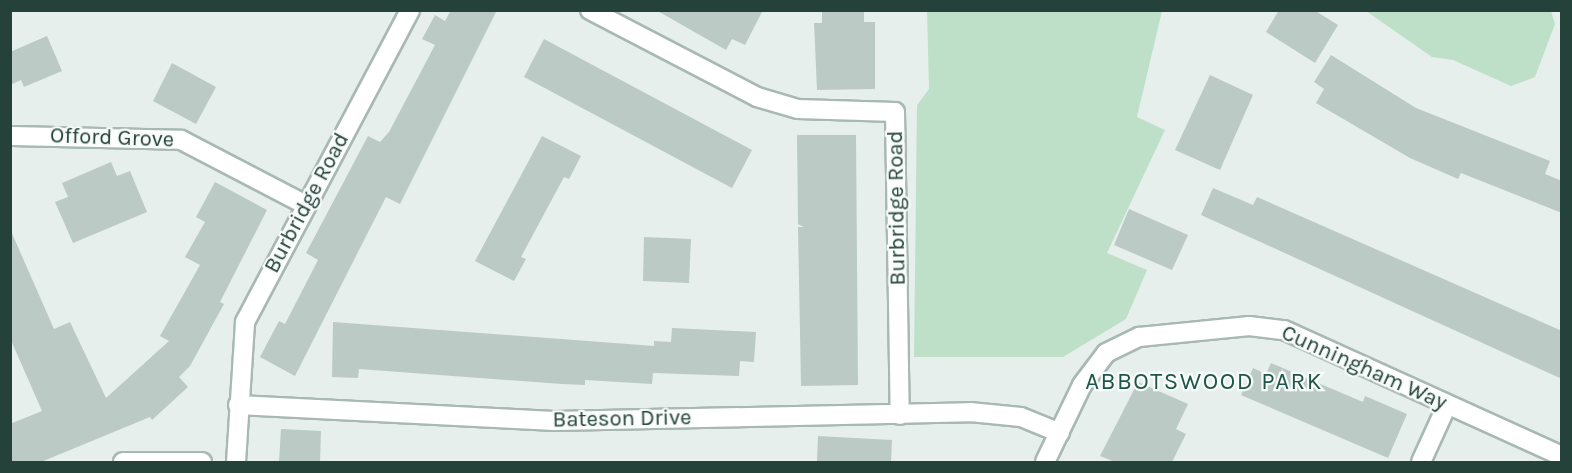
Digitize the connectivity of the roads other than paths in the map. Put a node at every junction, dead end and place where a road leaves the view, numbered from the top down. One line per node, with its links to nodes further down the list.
1 (410, 10): 4 (street, Burbridge Road)
2 (590, 10): 7 (street, Burbridge Road)
3 (10, 136): 4 (street, Offord Grove)
4 (306, 205): 5 (street, Burbridge Road)
5 (238, 405): 7 (street, Bateson Drive); 12 (street)
6 (1447, 405): 8 (street, Cunningham Way); 9 (street, Cunningham Way); 14 (street)
7 (900, 415): 8 (street, Bateson Drive)
8 (1060, 433): 13 (street, Cunningham Way)
9 (1562, 456)
10 (123, 462): 11 (street)
11 (202, 462)
12 (236, 462)
13 (1045, 462)
14 (1421, 462)

